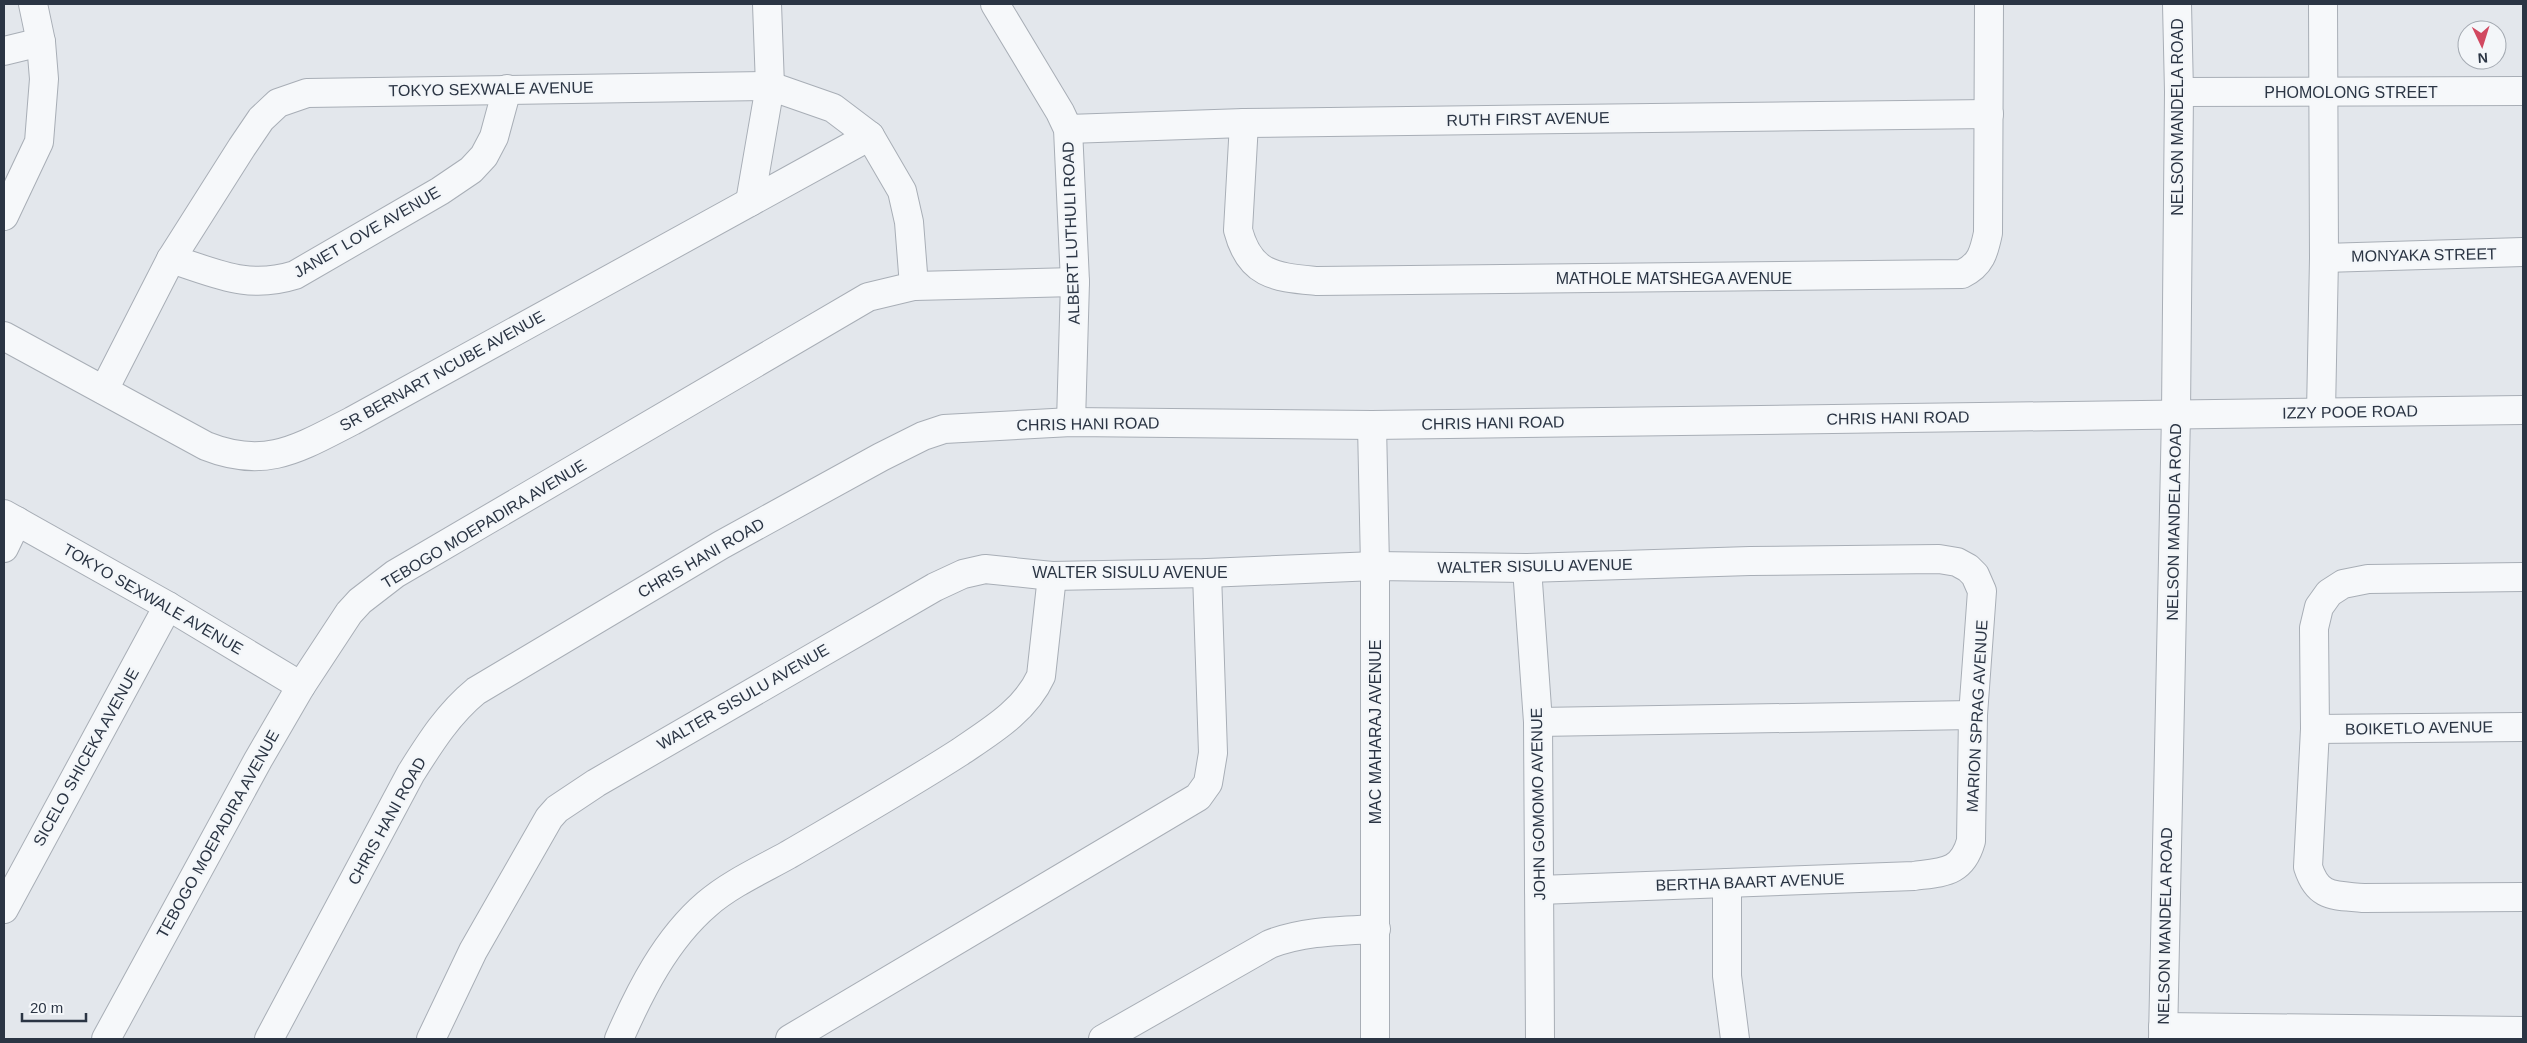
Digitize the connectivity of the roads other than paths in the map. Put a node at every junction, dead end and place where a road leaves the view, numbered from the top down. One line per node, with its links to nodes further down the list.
1 (33, 4): 7 (street)
2 (766, 4): 9 (street)
3 (994, 4): 16 (street, ALBERT LUTHULI ROAD)
4 (1989, 4): 14 (street, MATHOLE MATSHEGA AVENUE)
5 (2177, 4): 12 (street, NELSON MANDELA ROAD)
6 (2323, 4): 13 (street)
7 (41, 42): 8 (street); 19 (street)
8 (4, 52)
9 (770, 86): 10 (street, TOKYO SEXWALE AVENUE); 17 (street, TOKYO SEXWALE AVENUE); 18 (street)
10 (507, 88): 22 (street, TOKYO SEXWALE AVENUE); 22 (street, JANET LOVE AVENUE)
11 (2523, 91): 13 (street, PHOMOLONG STREET)
12 (2179, 92): 13 (street, PHOMOLONG STREET); 29 (street, NELSON MANDELA ROAD)
13 (2323, 92): 21 (street)
14 (1989, 114): 15 (street, RUTH FIRST AVENUE); 15 (street, MATHOLE MATSHEGA AVENUE)
15 (1244, 123): 16 (street, RUTH FIRST AVENUE)
16 (1068, 129): 23 (street, ALBERT LUTHULI ROAD)
17 (870, 136): 18 (street, SR BERNART NCUBE AVENUE); 24 (street, TOKYO SEXWALE AVENUE)
18 (750, 202): 26 (street, SR BERNART NCUBE AVENUE)
19 (4, 216)
20 (2523, 252): 21 (street, MONYAKA STREET)
21 (2324, 258): 28 (street)
22 (171, 259): 26 (street, TOKYO SEXWALE AVENUE)
23 (1074, 282): 24 (street, TEBOGO MOEPADIRA AVENUE); 30 (street, ALBERT LUTHULI ROAD)
24 (914, 286): 41 (street, TEBOGO MOEPADIRA AVENUE)
25 (4, 336): 26 (street, SR BERNART NCUBE AVENUE)
26 (104, 390)
27 (2523, 410): 28 (street, IZZY POOE ROAD)
28 (2321, 412): 29 (street, IZZY POOE ROAD)
29 (2176, 414): 31 (street, CHRIS HANI ROAD); 53 (street, NELSON MANDELA ROAD)
30 (1072, 422): 31 (street, CHRIS HANI ROAD); 55 (street, CHRIS HANI ROAD)
31 (1372, 424): 34 (street, MAC MAHARAJ AVENUE)
32 (10, 518): 33 (street); 40 (street, TOKYO SEXWALE AVENUE)
33 (4, 548)
34 (1376, 566): 35 (street, WALTER SISULU AVENUE); 37 (street, WALTER SISULU AVENUE); 51 (street, MAC MAHARAJ AVENUE)
35 (1527, 568): 36 (street, WALTER SISULU AVENUE); 43 (street, JOHN GOMOMO AVENUE)
36 (1968, 568): 42 (street, MARION SPRAG AVENUE)
37 (1207, 573): 38 (street, WALTER SISULU AVENUE); 58 (street)
38 (1052, 576): 56 (street, WALTER SISULU AVENUE); 57 (street)
39 (2523, 577): 45 (street)
40 (168, 606): 41 (street, TOKYO SEXWALE AVENUE); 50 (street, SICELO SHICEKA AVENUE)
41 (301, 686): 54 (street, TEBOGO MOEPADIRA AVENUE)
42 (1974, 715): 43 (street); 46 (street, MARION SPRAG AVENUE)
43 (1538, 722): 48 (street, JOHN GOMOMO AVENUE)
44 (2523, 727): 45 (street, BOIKETLO AVENUE)
45 (2315, 729): 49 (street)
46 (1959, 864): 47 (street, BERTHA BAART AVENUE)
47 (1727, 883): 48 (street, BERTHA BAART AVENUE); 62 (street)
48 (1539, 890): 61 (street, JOHN GOMOMO AVENUE)
49 (2523, 897)
50 (4, 909)
51 (1376, 929): 59 (street); 60 (street, MAC MAHARAJ AVENUE)
52 (2523, 1031): 53 (street)
53 (2163, 1033)
54 (106, 1039)
55 (269, 1039)
56 (431, 1039)
57 (619, 1039)
58 (790, 1039)
59 (1103, 1039)
60 (1375, 1039)
61 (1540, 1039)
62 (1735, 1039)

